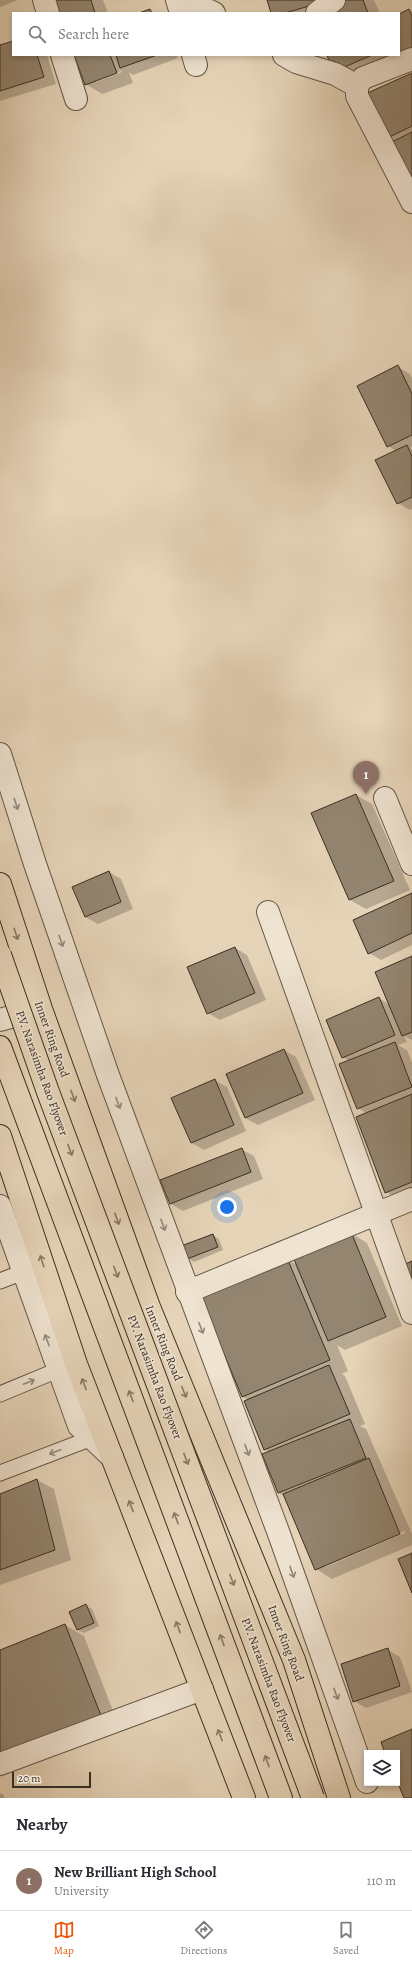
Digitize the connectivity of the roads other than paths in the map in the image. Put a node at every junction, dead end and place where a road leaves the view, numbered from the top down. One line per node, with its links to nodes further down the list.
1 (44, 0): 5 (street)
2 (177, 0): 6 (street)
3 (195, 0): 7 (street)
4 (334, 0): 8 (street)
5 (48, 12)
6 (181, 12)
7 (212, 12)
8 (318, 12)
9 (62, 56): 13 (street)
10 (286, 56): 12 (street)
11 (412, 59): 12 (street)
12 (356, 86): 14 (street)
13 (76, 99)
14 (412, 202)
15 (0, 754): 30 (street, one-way to 30)
16 (385, 798): 17 (street)
17 (412, 864)
18 (0, 884): 21 (main road, Inner Ring Road, one-way to 21)
19 (268, 912): 26 (street)
20 (0, 955): 43 (main road, P.V. Narasimha Rao Flyover, one-way to 43, bridge)
21 (41, 1009): 22 (street); 44 (main road, Inner Ring Road, one-way to 44)
22 (0, 1020)
23 (0, 1047): 42 (main road, one-way to 23)
24 (0, 1136): 35 (main road, one-way to 24)
25 (412, 1199): 26 (street)
26 (375, 1213): 30 (street); 31 (street)
27 (1, 1214): 28 (street)
28 (23, 1272): 29 (lane); 32 (street, one-way to 28)
29 (0, 1281)
30 (187, 1292): 39 (street, one-way to 39)
31 (412, 1313)
32 (58, 1370): 33 (lane, one-way to 32); 34 (street)
33 (0, 1394)
34 (92, 1438): 35 (street); 36 (lane, one-way to 36)
35 (112, 1457): 37 (main road, one-way to 35)
36 (0, 1473)
37 (202, 1689): 38 (street); 41 (main road, one-way to 37)
38 (0, 1764)
39 (364, 1774)
40 (368, 1786): 45 (street)
41 (244, 1798)
42 (281, 1798)
43 (313, 1798)
44 (338, 1798)
45 (373, 1798)

